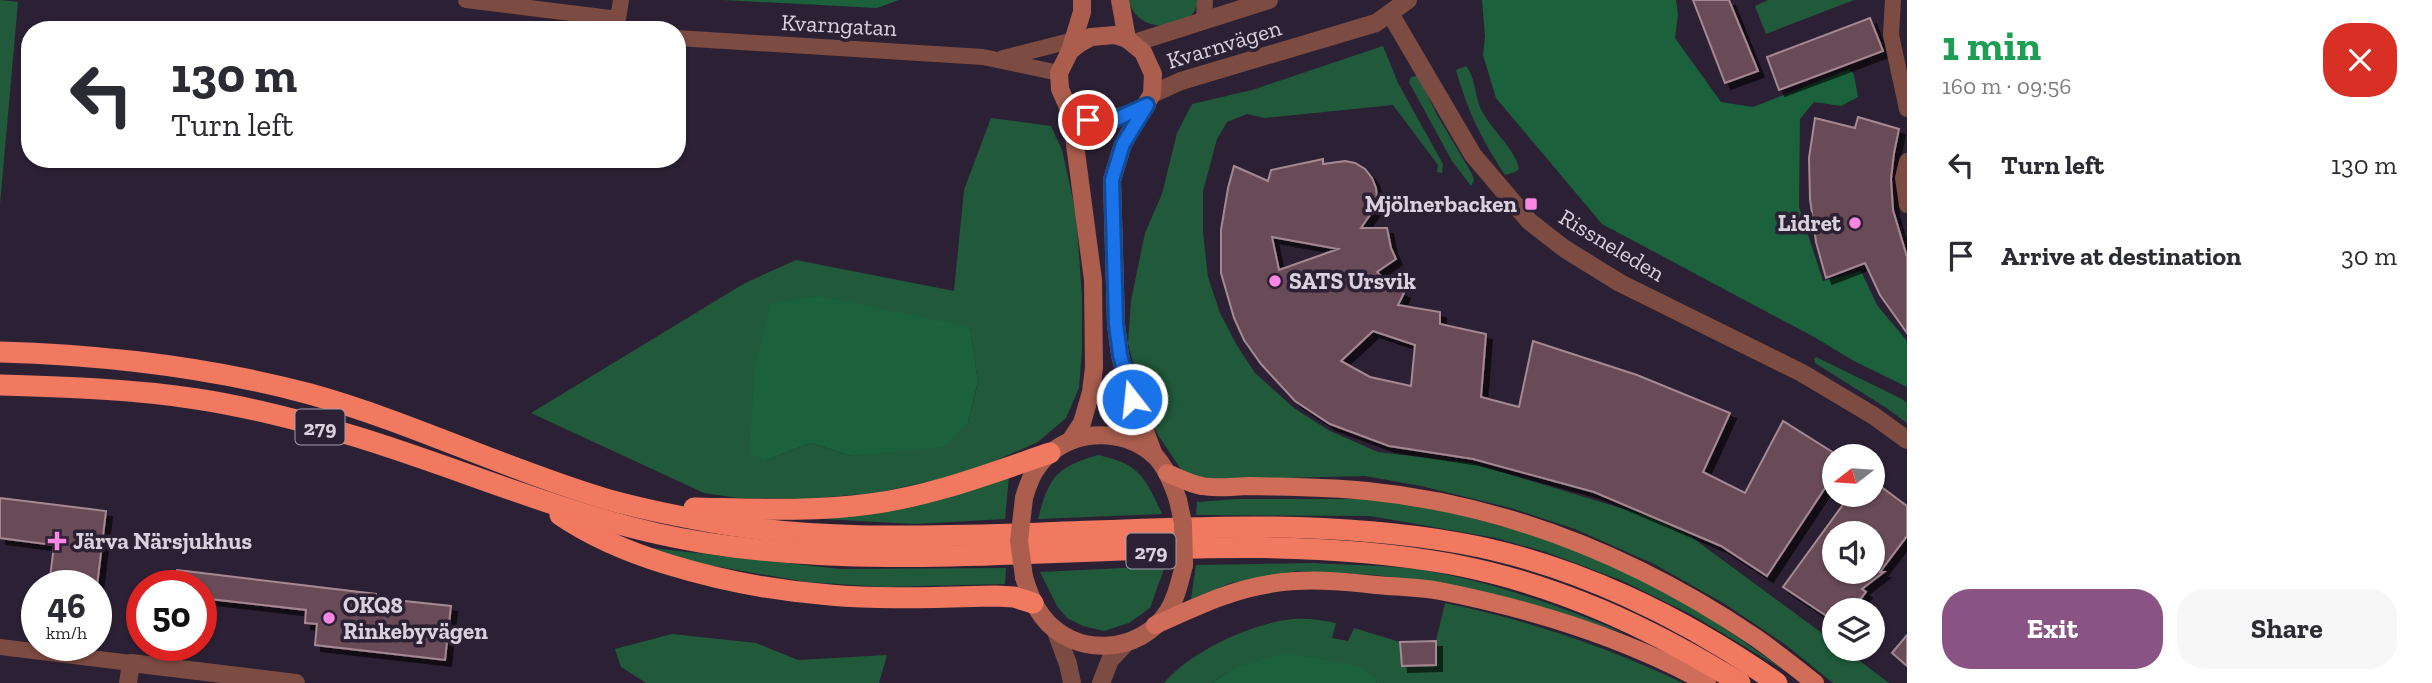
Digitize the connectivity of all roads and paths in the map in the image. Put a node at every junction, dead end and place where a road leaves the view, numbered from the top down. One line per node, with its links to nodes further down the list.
1 (466, 0): 2 (street)
2 (621, 0)
3 (1082, 0): 13 (main road)
4 (1120, 0): 12 (main road)
5 (1205, 0): 10 (street)
6 (1269, 0): 10 (street, Kvarnvägen)
7 (1408, 0): 9 (street)
8 (1893, 0): 17 (street)
9 (1391, 15): 16 (street, Kvarnvägen); 23 (street, Rissneleden)
10 (1203, 21): 12 (street, Kvarnvägen)
11 (686, 39): 14 (street, Kvarngatan)
12 (1130, 41): 13 (main road); 16 (main road)
13 (1072, 46): 14 (street); 15 (main road)
14 (998, 60): 15 (street, Kvarngatan)
15 (1059, 73): 18 (main road)
16 (1149, 99): 18 (main road); 26 (main road)
17 (1907, 109)
18 (1071, 114): 24 (main road)
19 (1907, 161): 20 (street)
20 (1901, 198)
21 (0, 352): 29 (highway, 279)
22 (0, 385): 28 (highway, 279)
23 (1907, 440)
24 (1070, 441): 25 (main road); 26 (main road)
25 (1050, 453): 29 (highway); 30 (main road, bridge)
26 (1154, 455): 27 (main road)
27 (1167, 473): 31 (main road, bridge); 44 (main road)
28 (541, 502): 30 (highway); 42 (highway, 279)
29 (639, 507): 43 (highway, 279)
30 (1033, 603): 32 (main road)
31 (1155, 625): 33 (main road); 41 (main road)
32 (1055, 629): 33 (main road); 39 (street)
33 (1125, 644): 40 (street)
34 (0, 647): 35 (street)
35 (131, 663): 36 (street); 37 (street)
36 (128, 683)
37 (289, 683): 38 (street)
38 (296, 683)
39 (1072, 683)
40 (1101, 683)
41 (1707, 683)
42 (1740, 683)
43 (1777, 683)
44 (1815, 683)

